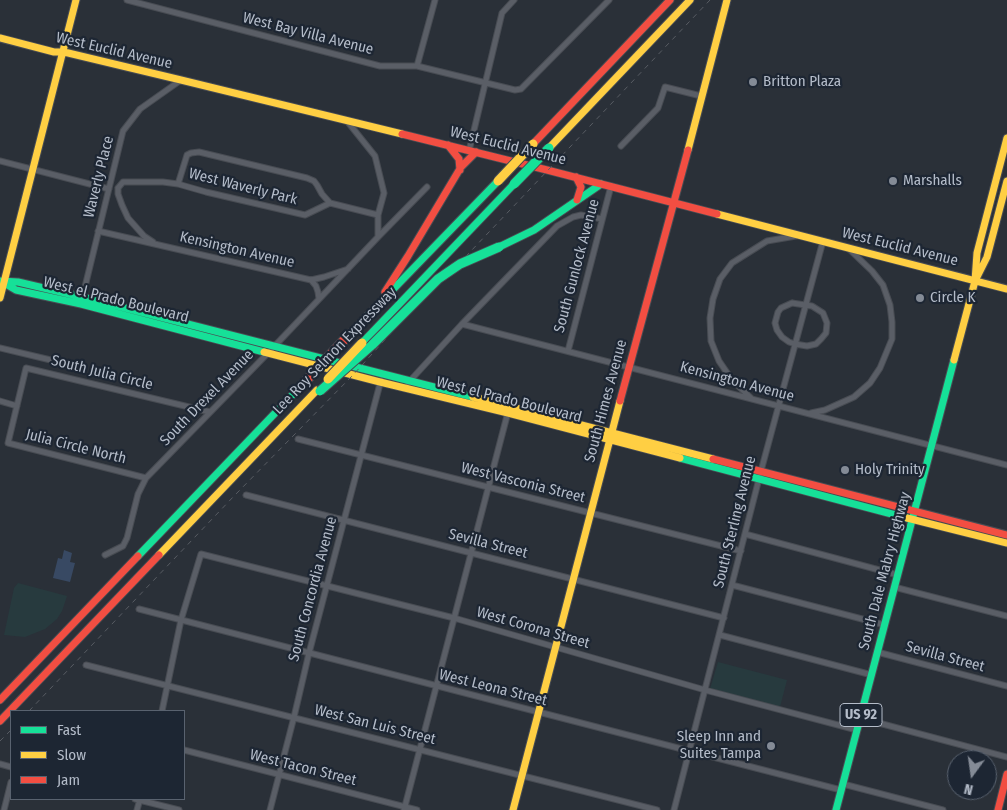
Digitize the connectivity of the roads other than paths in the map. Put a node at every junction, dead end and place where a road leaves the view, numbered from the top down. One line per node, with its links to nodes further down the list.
1 (76, 0): 10 (main road)
2 (127, 0): 11 (street, West Bay Villa Avenue)
3 (435, 0): 11 (street)
4 (514, 0): 13 (street)
5 (609, 0): 13 (street, West Bay Villa Avenue)
6 (670, 0): 51 (main road, Lee Roy Selmon Expressway, bridge)
7 (690, 0): 61 (main road, Lee Roy Selmon Expressway, bridge)
8 (727, 0): 14 (main road, South Himes Avenue)
9 (0, 38): 10 (main road, West Euclid Avenue)
10 (64, 52): 12 (main road, West Euclid Avenue); 21 (main road)
11 (418, 66): 13 (street, West Bay Villa Avenue)
12 (181, 80): 15 (main road, West Euclid Avenue); 28 (street, Waverly Place)
13 (485, 82): 19 (street)
14 (701, 96): 18 (street); 33 (main road, South Himes Avenue)
15 (346, 120): 17 (main road, West Euclid Avenue); 34 (street)
16 (1007, 138): 44 (main road, South Dale Mabry Highway / US 92)
17 (448, 146): 19 (main road, West Euclid Avenue); 22 (main road)
18 (622, 146)
19 (472, 152): 22 (main road); 23 (main road, West Euclid Avenue)
20 (0, 161): 21 (street)
21 (34, 170): 28 (street); 45 (main road)
22 (460, 170): 51 (main road)
23 (576, 177): 26 (main road, West Euclid Avenue); 31 (main road)
24 (1007, 181): 44 (main road, South Dale Mabry Highway / US 92)
25 (178, 184): 30 (street, West Waverly Park); 32 (street, West Waverly Park); 32 (street)
26 (601, 184): 27 (main road, West Euclid Avenue); 31 (main road)
27 (611, 186): 33 (main road, West Euclid Avenue); 35 (street, South Gunlock Avenue)
28 (109, 187): 30 (street); 36 (street, Waverly Place)
29 (427, 187): 38 (street)
30 (118, 188): 40 (street, Kensington Avenue)
31 (577, 200): 61 (main road, bridge)
32 (330, 202): 34 (street)
33 (674, 202): 37 (main road, West Euclid Avenue); 58 (main road, South Himes Avenue)
34 (378, 215): 38 (street)
35 (602, 219): 52 (street); 56 (street, South Gunlock Avenue)
36 (98, 231): 40 (street, Kensington Avenue); 49 (street, Waverly Place)
37 (801, 236): 39 (main road, West Euclid Avenue); 62 (street)
38 (378, 237): 42 (street, South Drexel Avenue)
39 (823, 241): 41 (main road, West Euclid Avenue); 50 (street, South Sterling Avenue)
40 (158, 245): 43 (street, Kensington Avenue)
41 (848, 248): 44 (main road, West Euclid Avenue); 68 (street)
42 (348, 269): 43 (street, Kensington Avenue); 48 (street, South Drexel Avenue)
43 (311, 280): 48 (street, Kensington Avenue)
44 (975, 281): 46 (main road, West Euclid Avenue); 71 (main road, South Dale Mabry Highway / US 92)
45 (2, 282): 47 (main road); 49 (main road, West el Prado Boulevard)
46 (1007, 289)
47 (0, 298)
48 (319, 299): 55 (street, South Drexel Avenue)
49 (82, 301): 55 (main road, West el Prado Boulevard)
50 (806, 304): 53 (street, South Sterling Avenue); 53 (street); 53 (street)
51 (373, 311): 110 (main road, Lee Roy Selmon Expressway, bridge)
52 (462, 324): 56 (street, Kensington Avenue); 60 (street)
53 (796, 344): 65 (street, South Sterling Avenue)
54 (0, 348): 57 (street)
55 (271, 350): 59 (main road, West el Prado Boulevard); 67 (street, South Drexel Avenue)
56 (568, 351): 58 (street, Kensington Avenue)
57 (55, 361)
58 (629, 367): 62 (street, Kensington Avenue); 69 (main road, South Himes Avenue)
59 (381, 378): 60 (main road, West el Prado Boulevard); 72 (street, South Concordia Avenue)
60 (407, 384): 66 (main road, West el Prado Boulevard)
61 (317, 392): 111 (main road, Lee Roy Selmon Expressway)
62 (752, 399): 65 (street, Kensington Avenue)
63 (0, 401): 64 (street)
64 (17, 406): 67 (street, South Julia Circle); 75 (street, Julia Circle North)
65 (779, 406): 68 (street, Kensington Avenue); 74 (street, South Sterling Avenue)
66 (509, 410): 69 (main road, West el Prado Boulevard); 76 (street)
67 (210, 412): 75 (street, South Drexel Avenue)
68 (808, 413): 71 (street, Kensington Avenue)
69 (610, 437): 74 (main road, West el Prado Boulevard); 80 (main road, South Himes Avenue)
70 (298, 439): 72 (street, West Vasconia Street)
71 (932, 446): 73 (street, Kensington Avenue); 79 (main road, South Dale Mabry Highway / US 92)
72 (361, 455): 76 (street, West Vasconia Street); 81 (street, South Concordia Avenue)
73 (1007, 465)
74 (760, 475): 77 (main road, West el Prado Boulevard); 83 (street, South Sterling Avenue)
75 (146, 478): 88 (street, South Drexel Avenue)
76 (488, 487): 80 (street, West Vasconia Street); 87 (street)
77 (818, 490): 79 (main road, West el Prado Boulevard); 82 (main road, West el Prado Boulevard)
78 (246, 495): 81 (street, Sevilla Street)
79 (915, 510): 82 (main road, South Dale Mabry Highway / US 92); 84 (main road, West el Prado Boulevard)
80 (591, 513): 86 (street, West Vasconia Street); 90 (main road, South Himes Avenue)
81 (344, 520): 87 (street, Sevilla Street); 92 (street, South Concordia Avenue)
82 (913, 520): 85 (main road, West el Prado Boulevard); 89 (main road, South Dale Mabry Highway / US 92)
83 (745, 534): 86 (street, South Sterling Avenue); 89 (street)
84 (1007, 535)
85 (1007, 543)
86 (741, 551): 91 (street, South Sterling Avenue)
87 (471, 553): 90 (street, Sevilla Street); 96 (street)
88 (105, 555)
89 (898, 574): 93 (main road, South Dale Mabry Highway / US 92)
90 (574, 579): 97 (street, Sevilla Street); 101 (main road, South Himes Avenue)
91 (732, 585): 97 (street, South Sterling Avenue); 99 (street)
92 (326, 586): 96 (street, West Corona Street); 98 (street, West Corona Street); 103 (street, South Concordia Avenue)
93 (894, 587): 95 (street); 99 (main road, South Dale Mabry Highway / US 92)
94 (139, 609): 98 (street, West Leona Street)
95 (1007, 616)
96 (454, 618): 101 (street, West Corona Street); 107 (street)
97 (724, 618): 100 (street, South Sterling Avenue)
98 (181, 620): 103 (street, West Leona Street); 106 (street)
99 (885, 624): 102 (main road, South Dale Mabry Highway / US 92)
100 (720, 635): 105 (street); 109 (street, South Sterling Avenue)
101 (555, 648): 109 (street, West Corona Street); 114 (main road, South Himes Avenue)
102 (877, 652): 105 (main road, South Dale Mabry Highway / US 92); 108 (street, Sevilla Street)
103 (309, 653): 107 (street, West Leona Street); 115 (street, South Concordia Avenue)
104 (86, 665): 106 (street, West San Luis Street)
105 (872, 675): 116 (main road, South Dale Mabry Highway / US 92)
106 (167, 685): 112 (street); 115 (street, West San Luis Street)
107 (436, 686): 114 (street, West Leona Street); 119 (street)
108 (1007, 686)
109 (705, 690): 118 (street, West Corona Street); 121 (street, South Sterling Avenue)
110 (0, 700)
111 (12, 710)
112 (162, 710)
113 (10, 712): 117 (main road, Lee Roy Selmon Expressway)
114 (538, 712): 121 (street, West Leona Street); 125 (main road, South Himes Avenue)
115 (294, 717): 119 (street, West San Luis Street); 123 (street, South Concordia Avenue)
116 (860, 718): 118 (main road, South Dale Mabry Highway / US 92); 122 (street)
117 (0, 722)
118 (857, 730): 127 (main road, South Dale Mabry Highway / US 92)
119 (419, 749): 125 (street, West San Luis Street); 129 (street)
120 (185, 750): 123 (street, West Tacon Street)
121 (689, 751): 127 (street, West Leona Street); 136 (street, South Sterling Avenue)
122 (1007, 757)
123 (279, 774): 129 (street, West Tacon Street); 132 (street, South Concordia Avenue)
124 (1007, 774): 139 (main road)
125 (522, 775): 134 (main road, South Himes Avenue); 135 (street, West San Luis Street)
126 (10, 786): 130 (street)
127 (842, 787): 137 (main road, South Dale Mabry Highway / US 92); 138 (street, West Leona Street)
128 (142, 800): 131 (street)
129 (404, 808): 133 (street, West Tacon Street)
130 (4, 810)
131 (179, 810)
132 (270, 810)
133 (417, 810)
134 (513, 810)
135 (657, 810)
136 (674, 810)
137 (836, 810)
138 (943, 810)
139 (998, 810)

